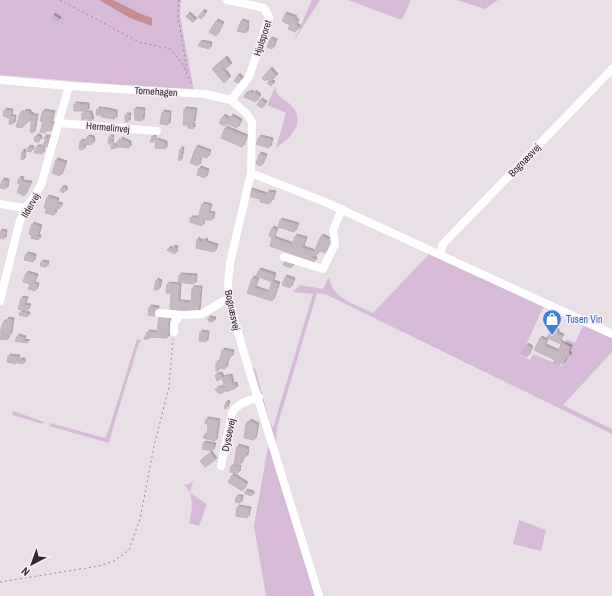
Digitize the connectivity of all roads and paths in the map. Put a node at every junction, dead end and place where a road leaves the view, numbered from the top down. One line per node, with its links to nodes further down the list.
1 (60, 0): 5 (path)
2 (179, 0): 5 (path)
3 (227, 0): 9 (street, Hjulsporet)
4 (612, 69): 16 (street, Bognæsvej)
5 (187, 74): 8 (path)
6 (0, 80): 7 (street, Tornehagen)
7 (69, 86): 8 (street, Tornehagen); 10 (street, Ildervej)
8 (195, 94): 9 (street, Tornehagen)
9 (231, 100): 12 (street, Tornehagen)
10 (59, 123): 11 (street, Hermelinvej); 14 (street, Ildervej)
11 (157, 131)
12 (251, 173): 15 (street); 18 (street, Bognæsvej)
13 (0, 204): 14 (street)
14 (25, 208): 19 (street, Ildervej)
15 (342, 209): 16 (street); 17 (street)
16 (440, 254): 23 (street)
17 (284, 257)
18 (229, 300): 21 (street); 24 (street, Bognæsvej)
19 (0, 301)
20 (159, 313): 21 (street)
21 (180, 315): 22 (street)
22 (174, 332): 26 (path)
23 (612, 334)
24 (258, 397): 25 (street, Dyssevej); 27 (street, Bognæsvej)
25 (222, 466)
26 (0, 582)
27 (319, 596)

